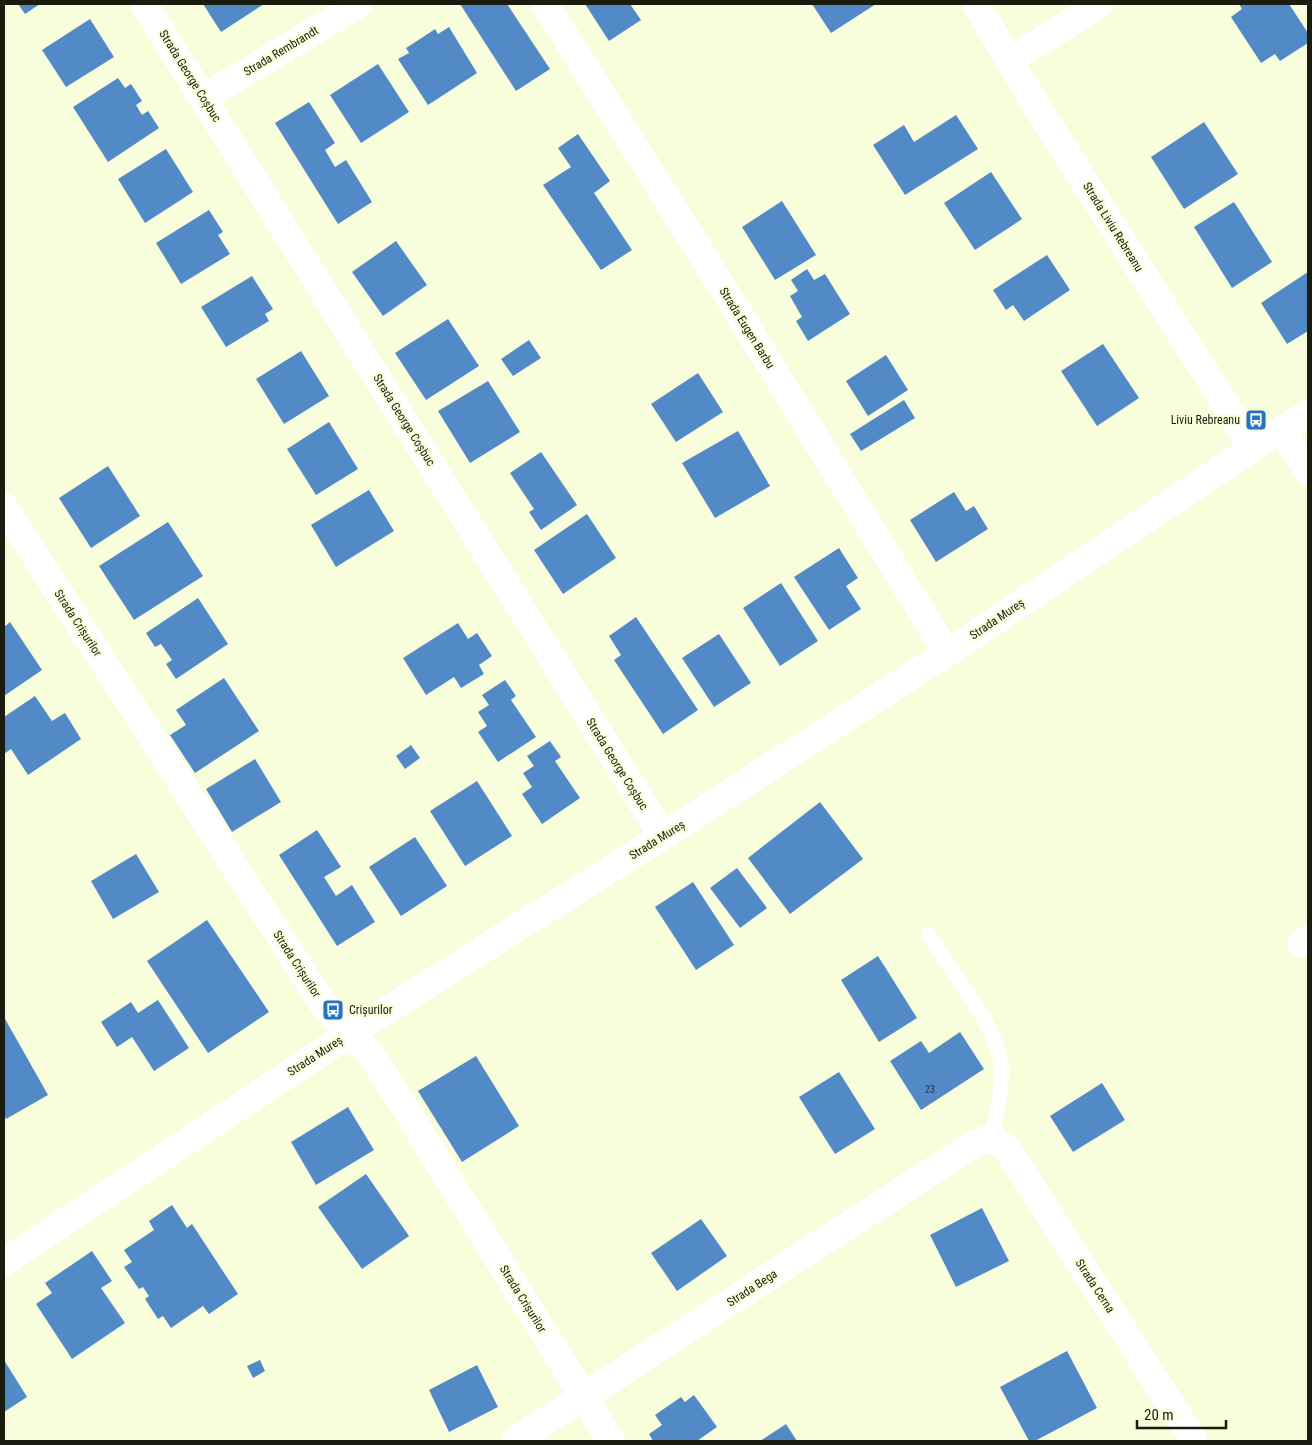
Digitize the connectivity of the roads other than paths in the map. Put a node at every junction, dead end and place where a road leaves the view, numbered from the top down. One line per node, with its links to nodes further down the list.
1 (144, 4): 7 (street, Strada George Coșbuc)
2 (360, 4): 7 (street, Strada Rembrandt)
3 (546, 4): 13 (street, Strada Eugen Barbu)
4 (976, 4): 6 (street, Strada Liviu Rebreanu)
5 (1100, 4): 6 (street)
6 (1010, 61): 10 (street, Strada Liviu Rebreanu)
7 (203, 98): 14 (street, Strada George Coșbuc)
8 (1308, 414): 9 (street, Strada Mureș)
9 (1282, 431): 10 (street, Strada Mureș); 11 (street)
10 (1253, 448): 13 (street, Strada Mureș)
11 (1308, 472)
12 (4, 507): 16 (street, Strada Crișurilor)
13 (947, 653): 14 (street, Strada Mureș)
14 (663, 836): 16 (street, Strada Mureș)
15 (928, 934): 17 (lane)
16 (349, 1034): 18 (street, Strada Mureș); 19 (street, Strada Crișurilor)
17 (991, 1138): 19 (street, Strada Bega); 22 (street, Strada Cerna)
18 (4, 1262)
19 (584, 1397): 20 (street, Strada Bega); 21 (street, Strada Crișurilor)
20 (515, 1441)
21 (611, 1441)
22 (1194, 1441)

